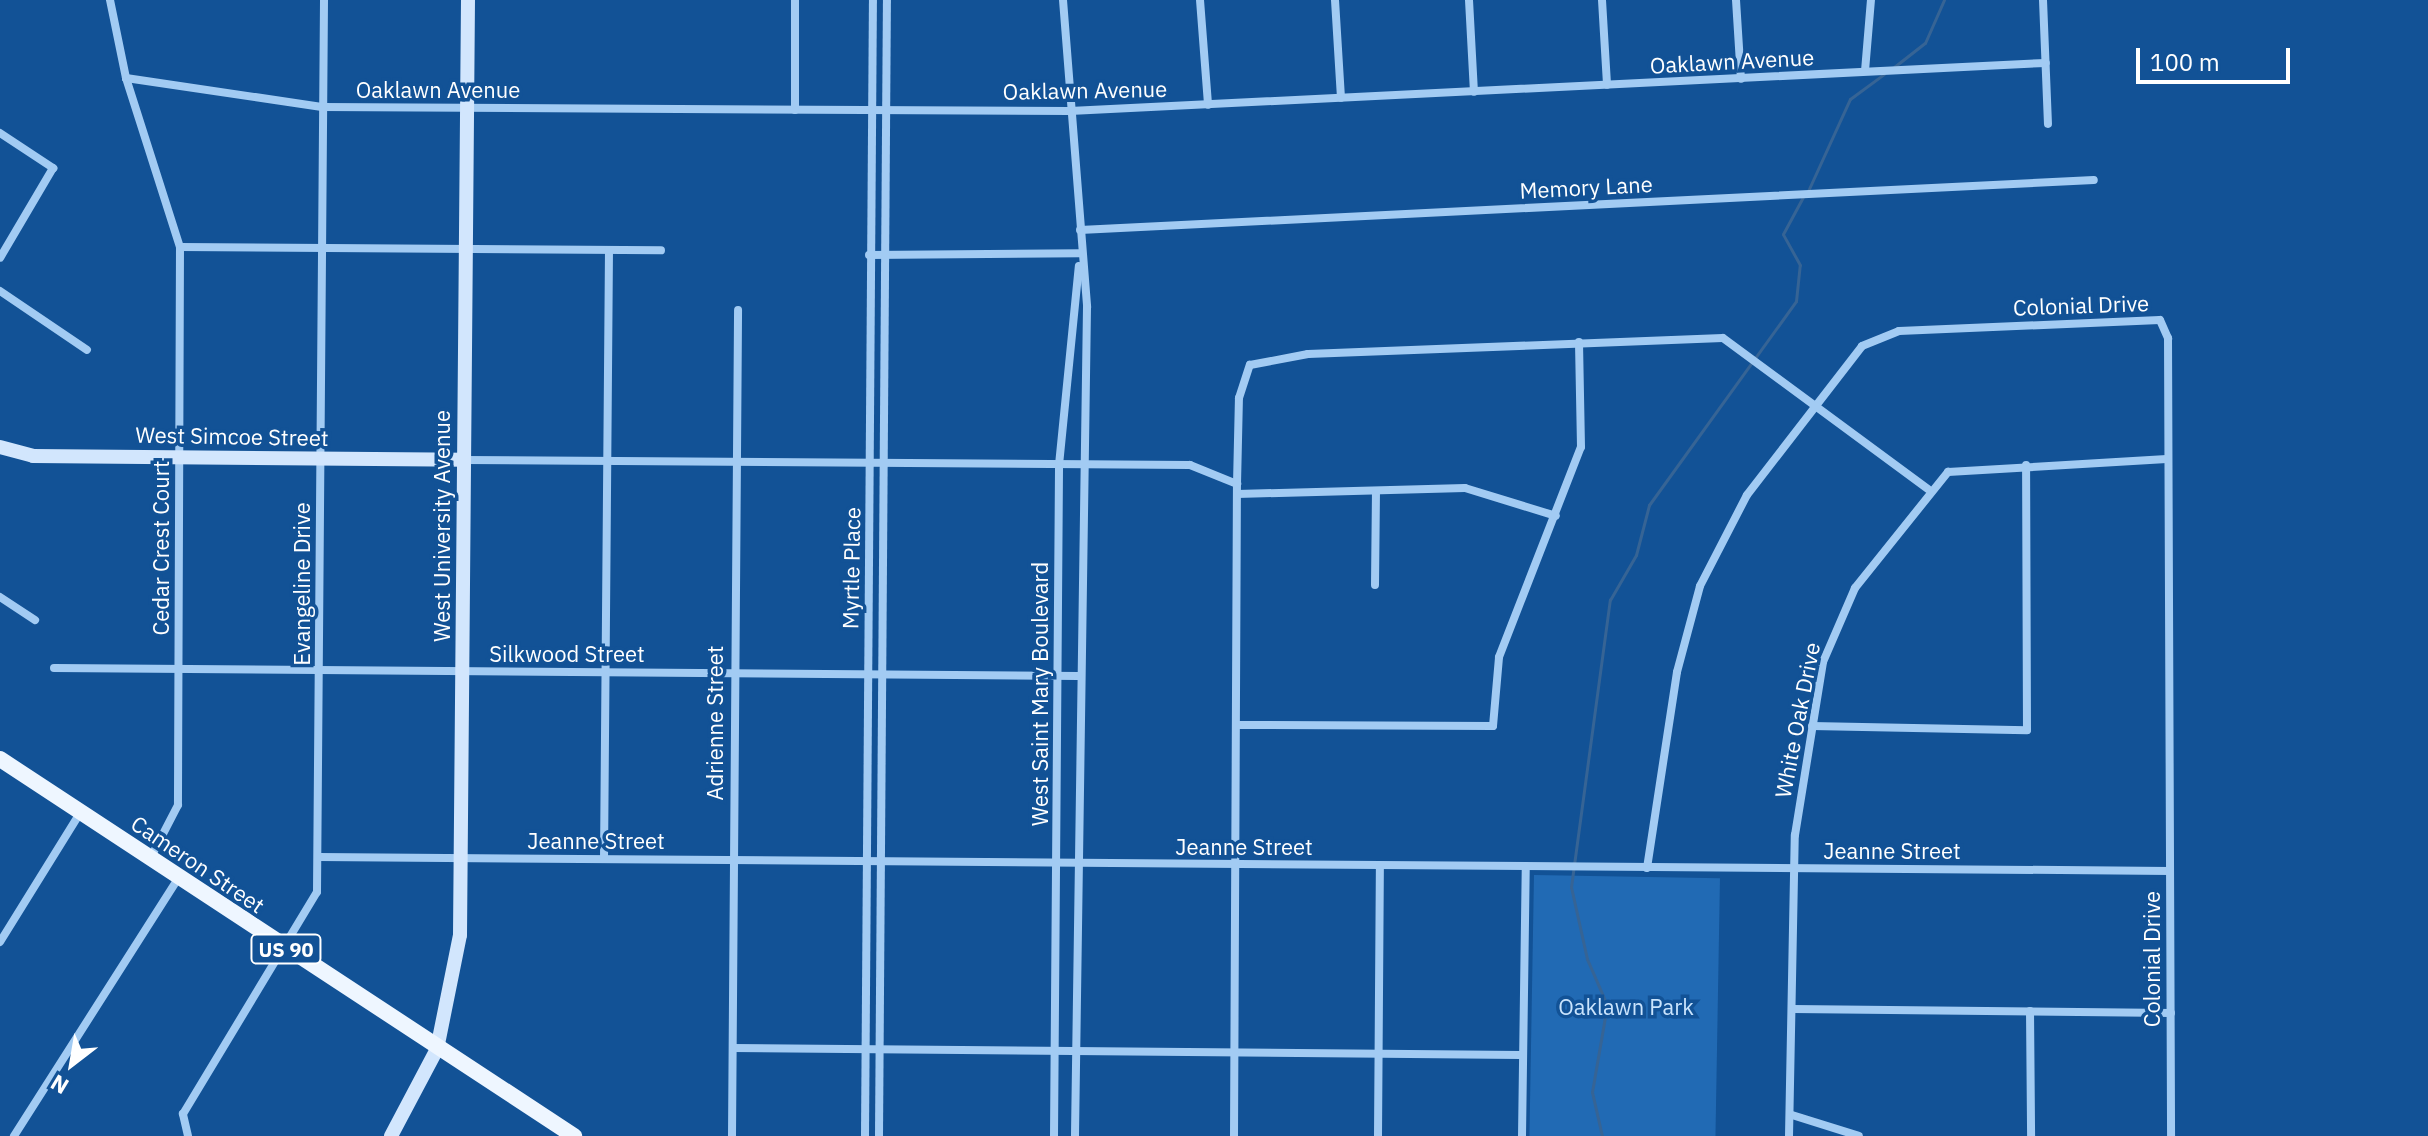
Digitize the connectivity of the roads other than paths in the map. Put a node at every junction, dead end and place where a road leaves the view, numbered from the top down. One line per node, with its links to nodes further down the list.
1 (110, 0): 17 (street, Cedar Crest Court)
2 (324, 0): 23 (street, Evangeline Drive)
3 (468, 0): 24 (main road, West University Avenue)
4 (795, 0): 25 (street)
5 (873, 0): 26 (street, Myrtle Place)
6 (887, 0): 27 (street, Myrtle Place)
7 (1063, 0): 28 (street, West Saint Mary Boulevard)
8 (1200, 0): 22 (street)
9 (1335, 0): 21 (street)
10 (1469, 0): 20 (street)
11 (1602, 0): 19 (street)
12 (1736, 0): 18 (street)
13 (1871, 0): 16 (street)
14 (2043, 0): 15 (street)
15 (2046, 63): 16 (street, Oaklawn Avenue); 29 (street)
16 (1865, 71): 18 (street, Oaklawn Avenue)
17 (126, 78): 23 (street, Oaklawn Avenue); 33 (street, Cedar Crest Court)
18 (1741, 79): 19 (street, Oaklawn Avenue)
19 (1607, 85): 20 (street, Oaklawn Avenue)
20 (1474, 92): 21 (street, Oaklawn Avenue)
21 (1341, 98): 22 (street, Oaklawn Avenue)
22 (1208, 105): 28 (street, Oaklawn Avenue)
23 (322, 107): 24 (street, Oaklawn Avenue); 34 (street, Evangeline Drive)
24 (466, 108): 25 (street, Oaklawn Avenue); 35 (main road, West University Avenue)
25 (795, 110): 26 (street, Oaklawn Avenue)
26 (872, 110): 27 (street, Oaklawn Avenue); 39 (street, Myrtle Place)
27 (886, 110): 28 (street, Oaklawn Avenue); 40 (street, Myrtle Place)
28 (1070, 111): 32 (street, West Saint Mary Boulevard)
29 (2048, 124)
30 (0, 133): 41 (street)
31 (2094, 180): 32 (street, Memory Lane)
32 (1080, 230): 38 (street, West Saint Mary Boulevard)
33 (180, 247): 34 (street); 48 (street, Cedar Crest Court)
34 (321, 248): 35 (street); 49 (street, Evangeline Drive)
35 (465, 250): 36 (street); 51 (main road, West University Avenue)
36 (609, 250): 37 (street); 52 (street)
37 (661, 250)
38 (1080, 253): 40 (street); 56 (street, West Saint Mary Boulevard); 57 (street, West Saint Mary Boulevard)
39 (869, 255): 40 (street); 54 (street, Myrtle Place)
40 (885, 256): 55 (street, Myrtle Place)
41 (0, 258)
42 (0, 291): 45 (street)
43 (738, 310): 53 (street, Adrienne Street)
44 (1579, 342): 46 (street); 59 (street); 63 (street)
45 (87, 350)
46 (1817, 403): 50 (street, Colonial Drive); 60 (street); 93 (street, Colonial Drive)
47 (0, 447): 48 (main road, West Simcoe Street)
48 (179, 457): 49 (main road, West Simcoe Street); 68 (street, Cedar Crest Court)
49 (320, 459): 51 (main road, West Simcoe Street); 69 (street, Evangeline Drive)
50 (2167, 459): 58 (street, White Oak Drive); 95 (street, Colonial Drive)
51 (464, 460): 52 (street); 70 (main road, West University Avenue)
52 (607, 461): 53 (street); 71 (street)
53 (736, 461): 54 (street); 72 (street, Adrienne Street)
54 (870, 463): 55 (street); 73 (street, Myrtle Place)
55 (885, 463): 56 (street); 74 (street, Myrtle Place)
56 (1059, 465): 57 (street); 75 (street, West Saint Mary Boulevard)
57 (1082, 465): 59 (street); 76 (street, West Saint Mary Boulevard)
58 (2026, 465): 60 (street, White Oak Drive); 78 (street)
59 (1237, 484): 62 (street)
60 (1928, 489): 78 (street, White Oak Drive)
61 (1376, 492): 62 (street); 63 (street); 64 (street)
62 (1237, 494): 77 (street)
63 (1556, 516): 77 (street)
64 (1375, 585)
65 (0, 597): 66 (street)
66 (35, 620)
67 (54, 668): 68 (street, Silkwood Street)
68 (178, 668): 69 (street, Silkwood Street); 82 (street, Cedar Crest Court)
69 (319, 670): 70 (street, Silkwood Street); 81 (street, Evangeline Drive)
70 (463, 671): 71 (street, Silkwood Street); 83 (main road, West University Avenue)
71 (605, 672): 72 (street, Silkwood Street); 84 (street)
72 (732, 673): 73 (street, Silkwood Street); 85 (street, Adrienne Street)
73 (867, 674): 74 (street, Silkwood Street); 86 (street, Myrtle Place)
74 (882, 675): 75 (street, Silkwood Street); 87 (street, Myrtle Place)
75 (1056, 676): 76 (street, Silkwood Street); 89 (street, West Saint Mary Boulevard)
76 (1078, 676): 88 (street, West Saint Mary Boulevard)
77 (1237, 725): 90 (street)
78 (1812, 726): 94 (street, White Oak Drive)
79 (0, 759): 80 (main road, Cameron Street / US 90)
80 (81, 812): 82 (main road, Cameron Street / US 90); 97 (street)
81 (318, 857): 83 (street, Jeanne Street); 98 (street, Evangeline Drive)
82 (151, 858): 96 (main road, Cameron Street / US 90)
83 (460, 858): 84 (street, Jeanne Street); 103 (main road, West University Avenue)
84 (604, 859): 85 (street, Jeanne Street)
85 (735, 860): 86 (street, Jeanne Street); 102 (street, Adrienne Street)
86 (867, 861): 87 (street, Jeanne Street); 104 (street, Myrtle Place)
87 (883, 861): 89 (street, Jeanne Street); 105 (street, Myrtle Place)
88 (1078, 863): 89 (street, Jeanne Street); 90 (street, Jeanne Street); 107 (street, West Saint Mary Boulevard)
89 (1058, 864): 106 (street, West Saint Mary Boulevard)
90 (1235, 864): 91 (street, Jeanne Street); 108 (street)
91 (1380, 866): 92 (street, Jeanne Street); 109 (street)
92 (1526, 866): 93 (street, Jeanne Street); 110 (street)
93 (1647, 868): 94 (street, Jeanne Street)
94 (1794, 869): 95 (street, Jeanne Street); 99 (street, White Oak Drive)
95 (2170, 871): 101 (street, Colonial Drive)
96 (179, 877): 98 (main road, Cameron Street / US 90); 113 (street)
97 (0, 942)
98 (286, 950): 103 (main road, Cameron Street / US 90); 112 (street, Evangeline Drive)
99 (1793, 1009): 100 (street); 111 (street, White Oak Drive)
100 (2030, 1011): 101 (street); 126 (street)
101 (2171, 1013): 127 (street, Colonial Drive)
102 (733, 1048): 104 (street); 116 (street, Adrienne Street)
103 (437, 1049): 114 (main road, West University Avenue); 115 (main road, Cameron Street / US 90)
104 (865, 1050): 105 (street); 117 (street, Myrtle Place)
105 (880, 1050): 106 (street); 118 (street, Myrtle Place)
106 (1055, 1051): 107 (street); 119 (street, West Saint Mary Boulevard)
107 (1075, 1052): 108 (street); 120 (street, West Saint Mary Boulevard)
108 (1234, 1053): 109 (street); 121 (street)
109 (1379, 1054): 110 (street); 122 (street)
110 (1521, 1055): 123 (street)
111 (1792, 1115): 124 (street, White Oak Drive); 125 (street)
112 (184, 1132)
113 (14, 1136)
114 (391, 1136)
115 (574, 1136)
116 (732, 1136)
117 (865, 1136)
118 (879, 1136)
119 (1054, 1136)
120 (1075, 1136)
121 (1234, 1136)
122 (1378, 1136)
123 (1522, 1136)
124 (1789, 1136)
125 (1859, 1136)
126 (2031, 1136)
127 (2171, 1136)

